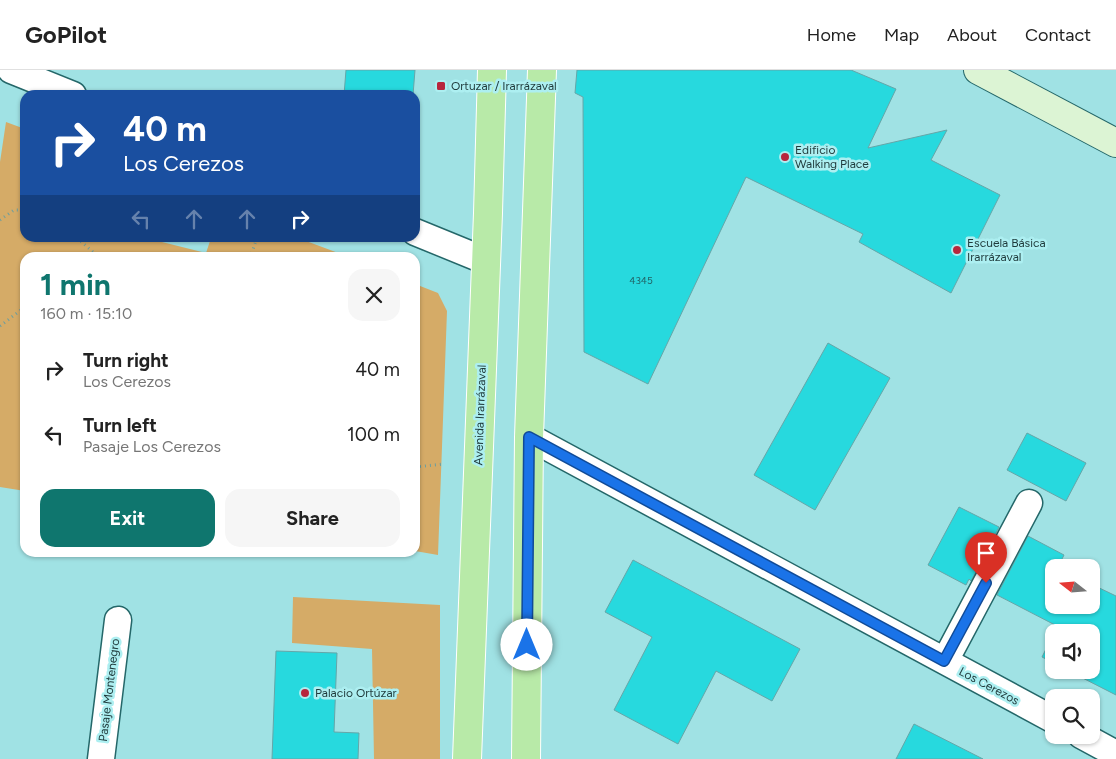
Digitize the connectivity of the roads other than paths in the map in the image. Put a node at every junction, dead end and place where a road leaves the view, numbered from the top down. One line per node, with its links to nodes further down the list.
1 (11, 70): 5 (street)
2 (492, 70): 8 (main road, Avenida Irarrázaval)
3 (542, 70): 9 (main road)
4 (978, 70): 6 (main road)
5 (61, 90)
6 (1116, 143)
7 (420, 234): 8 (street)
8 (486, 261): 17 (main road, Avenida Irarrázaval)
9 (529, 437): 12 (street, Los Cerezos); 18 (main road)
10 (1029, 503): 12 (street)
11 (118, 620): 16 (street, Pasaje Montenegro)
12 (944, 661): 13 (street, Los Cerezos)
13 (1045, 715)
14 (1098, 744): 15 (street)
15 (1116, 754)
16 (101, 759)
17 (467, 759)
18 (526, 759)

